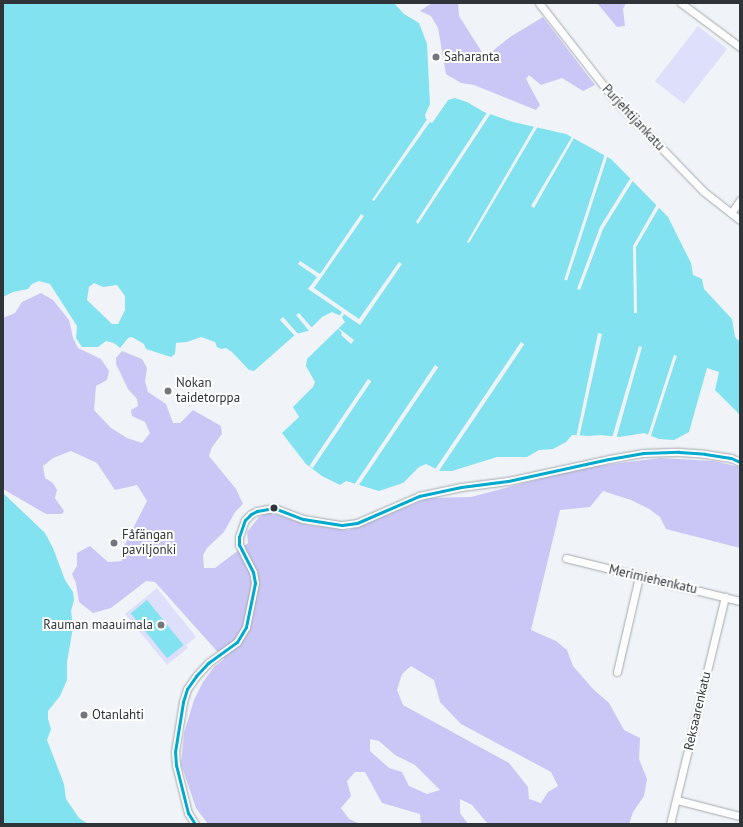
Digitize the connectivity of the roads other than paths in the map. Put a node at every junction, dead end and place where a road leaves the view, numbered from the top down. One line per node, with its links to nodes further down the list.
1 (539, 3): 5 (street, Purjehtijankatu)
2 (681, 3): 3 (street)
3 (740, 47)
4 (740, 200): 5 (street)
5 (731, 212): 6 (street, Purjehtijankatu)
6 (740, 220)
7 (740, 462): 15 (street)
8 (566, 558): 9 (street, Merimiehenkatu)
9 (639, 577): 10 (street, Merimiehenkatu); 12 (street)
10 (725, 597): 11 (street, Merimiehenkatu); 13 (street, Reksaarenkatu)
11 (740, 601)
12 (617, 672)
13 (677, 800): 14 (street); 16 (street, Reksaarenkatu)
14 (740, 816)
15 (196, 824)
16 (670, 824)

